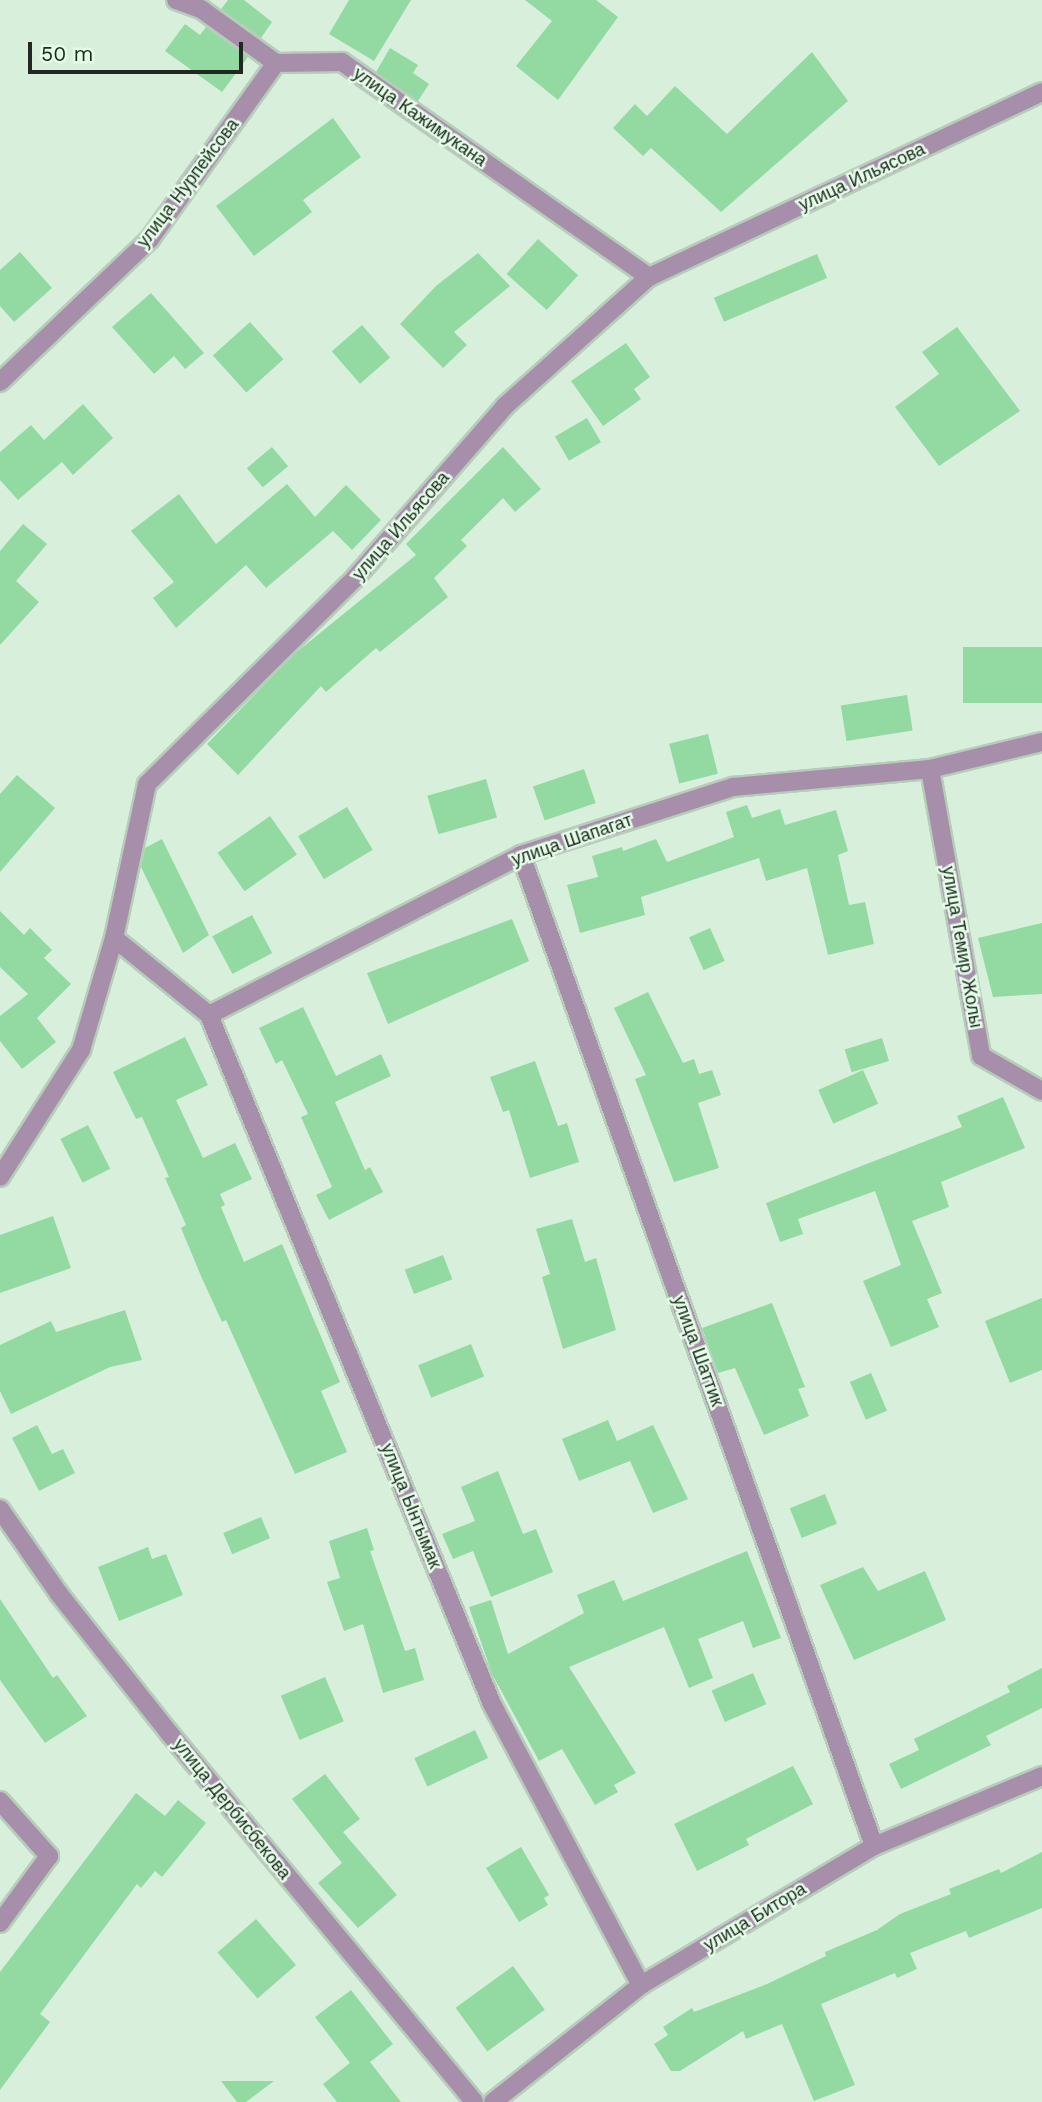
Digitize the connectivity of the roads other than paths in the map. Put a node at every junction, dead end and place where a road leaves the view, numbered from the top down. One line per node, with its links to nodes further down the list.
1 (176, 0): 2 (street)
2 (204, 4): 3 (street)
3 (276, 63): 5 (street, улица Кажимукана); 6 (street, улица Нурпейсова)
4 (1042, 92): 5 (street, улица Ильясова)
5 (649, 277): 10 (street, улица Ильясова)
6 (0, 382)
7 (1042, 742): 8 (street, улица Шапагат)
8 (930, 769): 9 (street, улица Шапагат); 12 (street, улица Темир Жолы)
9 (521, 855): 11 (street, улица Шапагат); 17 (street, улица Шаттик)
10 (114, 938): 11 (street); 13 (street, улица Ильясова)
11 (209, 1014): 19 (street, улица Ынтымак)
12 (1042, 1091)
13 (0, 1177)
14 (0, 1509): 20 (street, улица Дербисбекова)
15 (1042, 1776): 17 (street, улица Битора)
16 (0, 1801): 18 (street)
17 (874, 1846): 19 (street, улица Битора)
18 (0, 1923)
19 (641, 1985): 21 (street, улица Битора)
20 (474, 2102)
21 (493, 2102)

